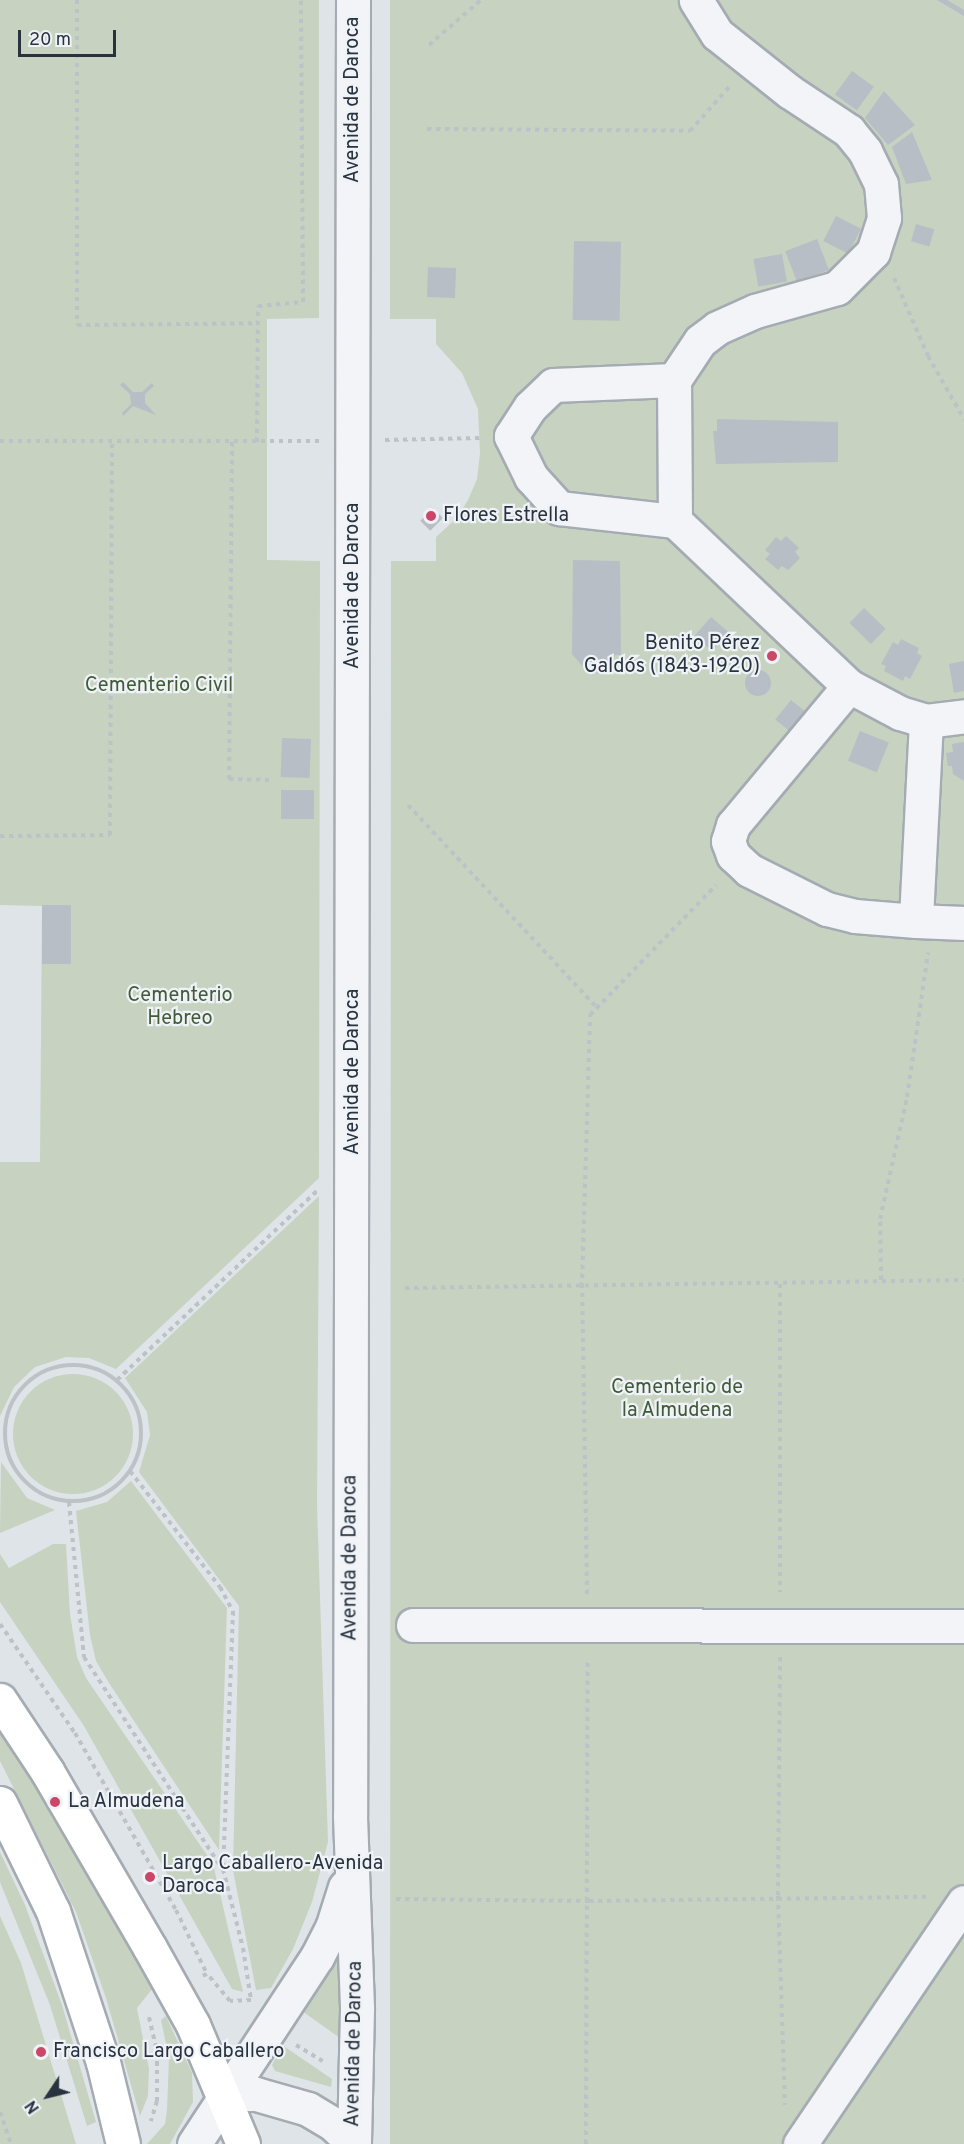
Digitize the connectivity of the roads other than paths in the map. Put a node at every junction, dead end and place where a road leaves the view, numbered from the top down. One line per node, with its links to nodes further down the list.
1 (353, 0): 13 (street, Avenida de Daroca)
2 (696, 0): 3 (street)
3 (674, 380): 4 (street); 4 (street)
4 (675, 521): 5 (street)
5 (849, 686): 7 (street); 8 (street)
6 (964, 716): 7 (street)
7 (926, 721): 8 (street)
8 (938, 922)
9 (413, 1625): 10 (street)
10 (964, 1626)
11 (0, 1700): 15 (main road)
12 (0, 1803): 17 (main road)
13 (350, 1816): 15 (street); 20 (street, Avenida de Daroca)
14 (959, 1908): 16 (street)
15 (225, 2094): 18 (street); 19 (main road); 20 (street)
16 (793, 2130)
17 (133, 2135)
18 (194, 2144)
19 (243, 2144)
20 (354, 2144)

